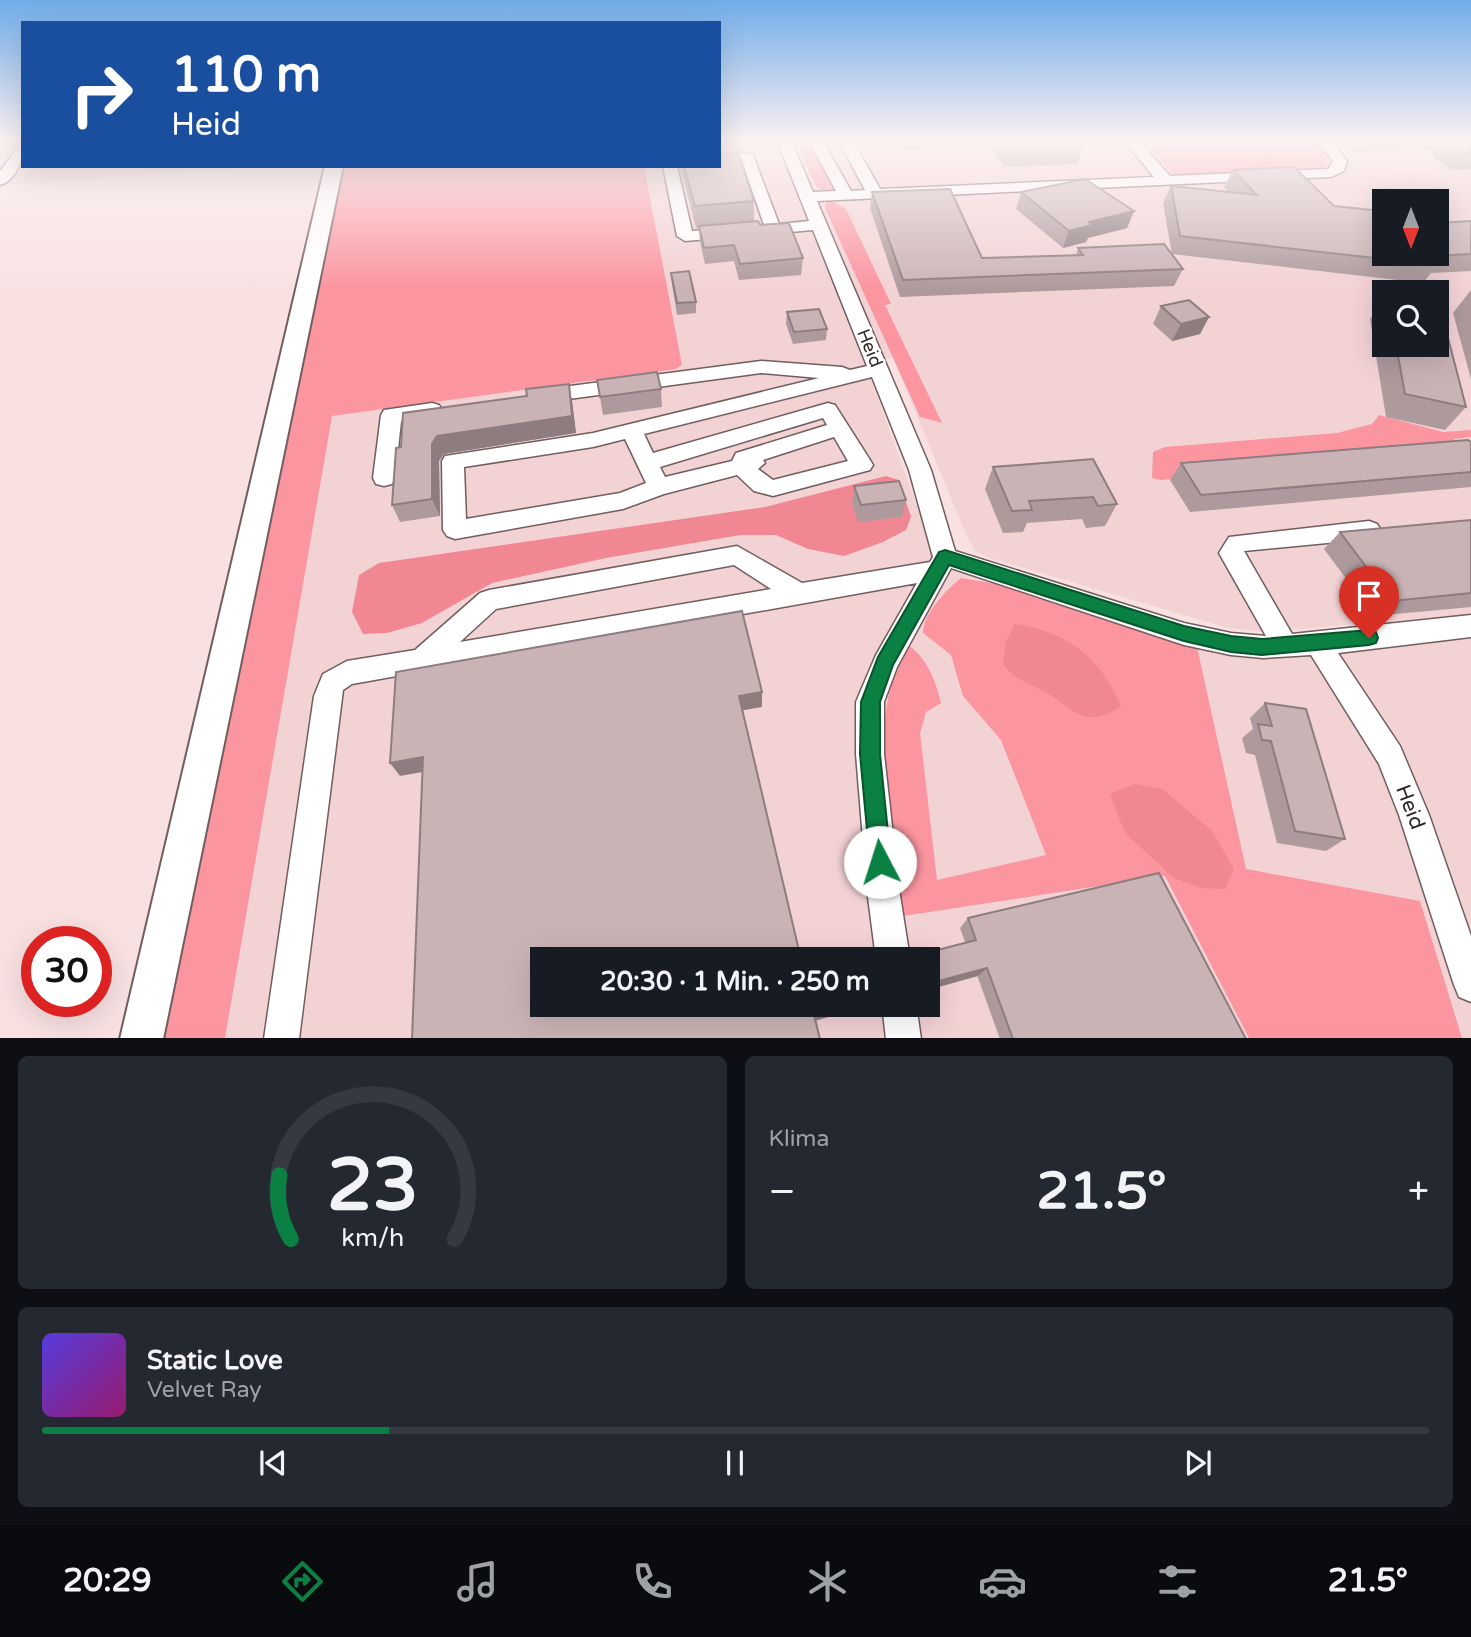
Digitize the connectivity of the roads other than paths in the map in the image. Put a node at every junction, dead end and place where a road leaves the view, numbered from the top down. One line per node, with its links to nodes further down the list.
1 (328, 191): 31 (main road)
2 (675, 191): 11 (street)
3 (760, 191): 11 (street)
4 (806, 191): 9 (street, Heid)
5 (844, 191): 8 (street)
6 (932, 191): 7 (street)
7 (874, 194): 8 (street)
8 (847, 196): 9 (street)
9 (808, 197): 10 (street, Heid)
10 (820, 225): 11 (street); 12 (street, Heid)
11 (773, 229)
12 (867, 372): 13 (street); 15 (street); 22 (street, Heid)
13 (514, 399)
14 (446, 408): 19 (street)
15 (632, 431): 17 (street); 20 (street)
16 (842, 434): 17 (street); 18 (street); 18 (street)
17 (648, 463): 20 (street)
18 (740, 466): 20 (street)
19 (384, 478)
20 (659, 487)
21 (1389, 529): 26 (street)
22 (942, 563): 23 (street); 26 (street); 28 (street)
23 (800, 594): 27 (street); 27 (street)
24 (1471, 626): 25 (street)
25 (1318, 643): 26 (street); 29 (street, Heid)
26 (1285, 646)
27 (423, 659): 32 (street)
28 (891, 947)
29 (1471, 985)
30 (902, 1017): 33 (street)
31 (141, 1038)
32 (281, 1038)
33 (904, 1038)

